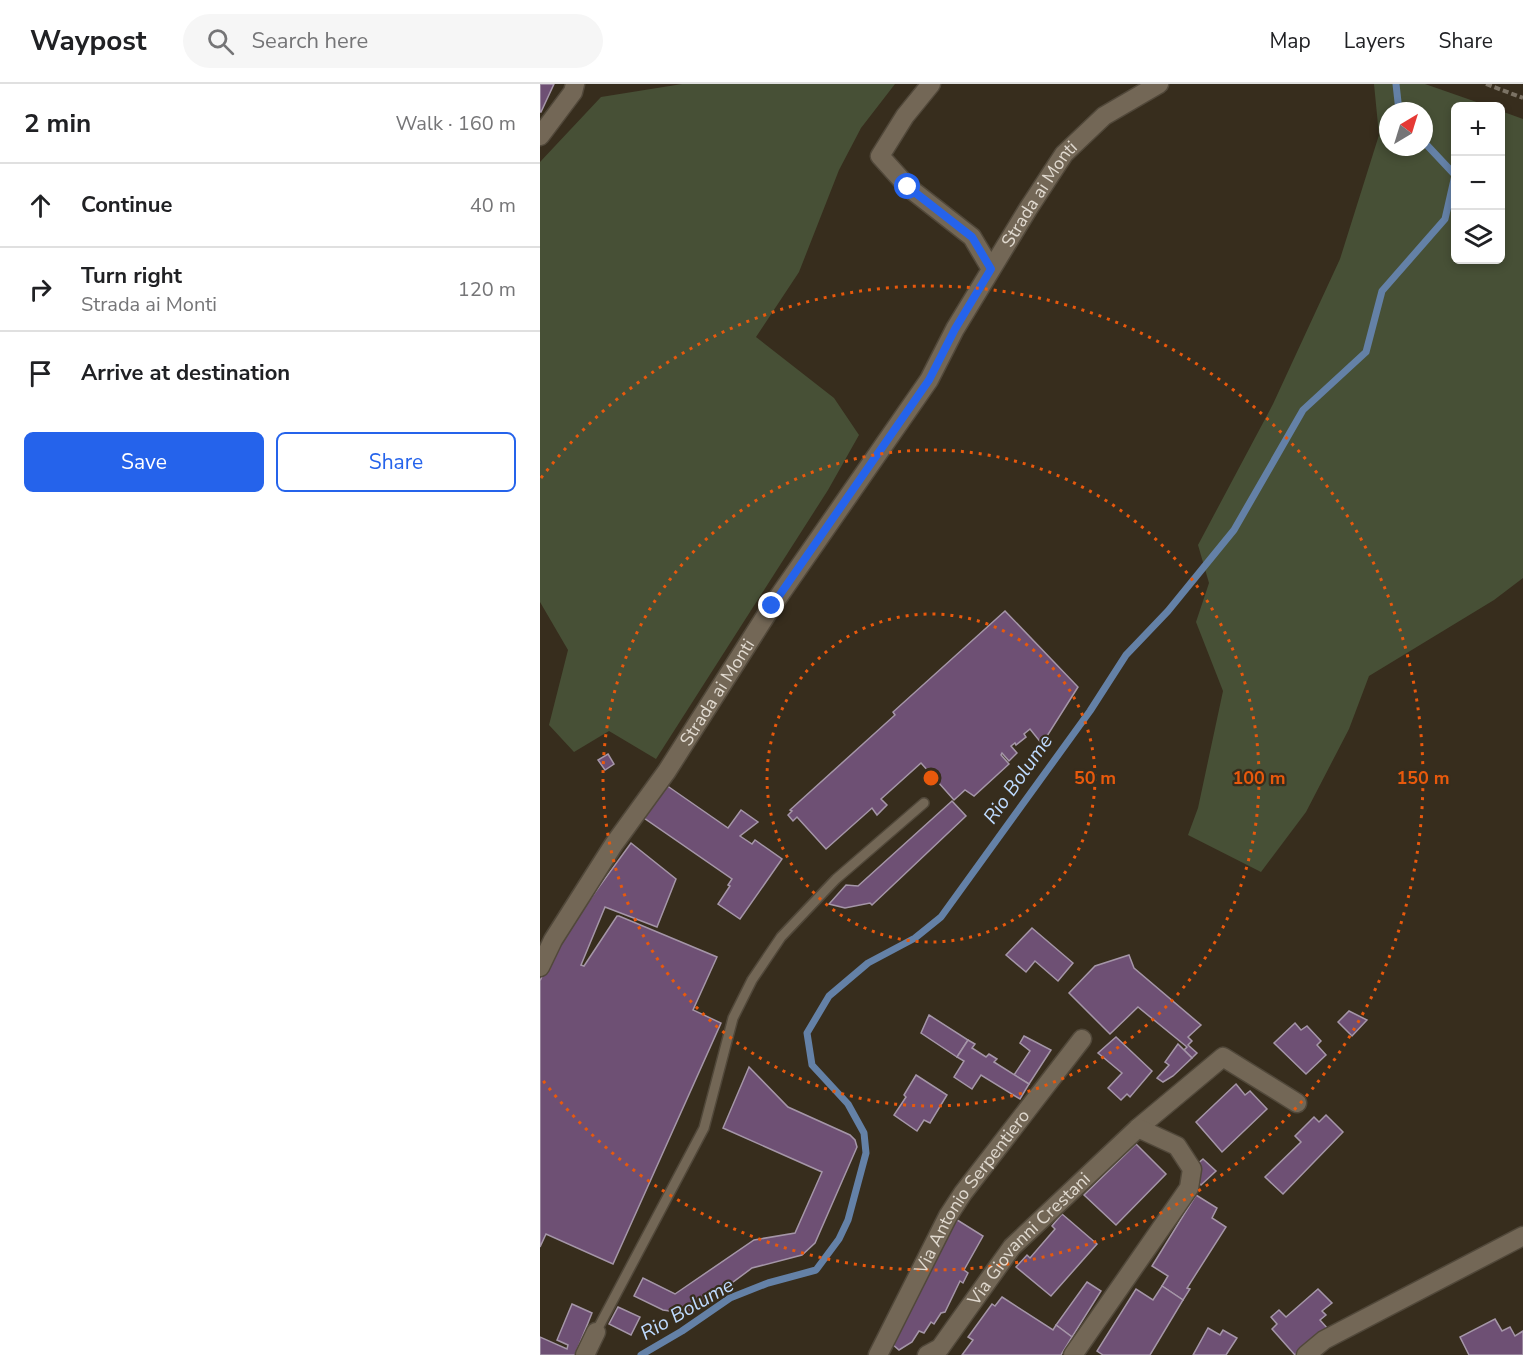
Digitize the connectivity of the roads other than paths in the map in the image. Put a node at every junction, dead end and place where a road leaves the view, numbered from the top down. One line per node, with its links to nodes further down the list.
1 (575, 84): 4 (street)
2 (931, 84): 5 (street)
3 (1159, 84): 5 (street, Strada ai Monti)
4 (540, 136)
5 (991, 269): 7 (street, Strada ai Monti)
6 (924, 803): 12 (lane)
7 (540, 967)
8 (1082, 1039): 14 (street, Via Antonio Serpentiero)
9 (1297, 1103): 10 (street, Via Giovanni Crestani)
10 (1138, 1128): 15 (street, Via Giovanni Crestani); 16 (street)
11 (1523, 1236): 17 (street)
12 (596, 1332): 13 (street)
13 (585, 1355)
14 (878, 1355)
15 (927, 1355)
16 (1073, 1355)
17 (1306, 1355)

